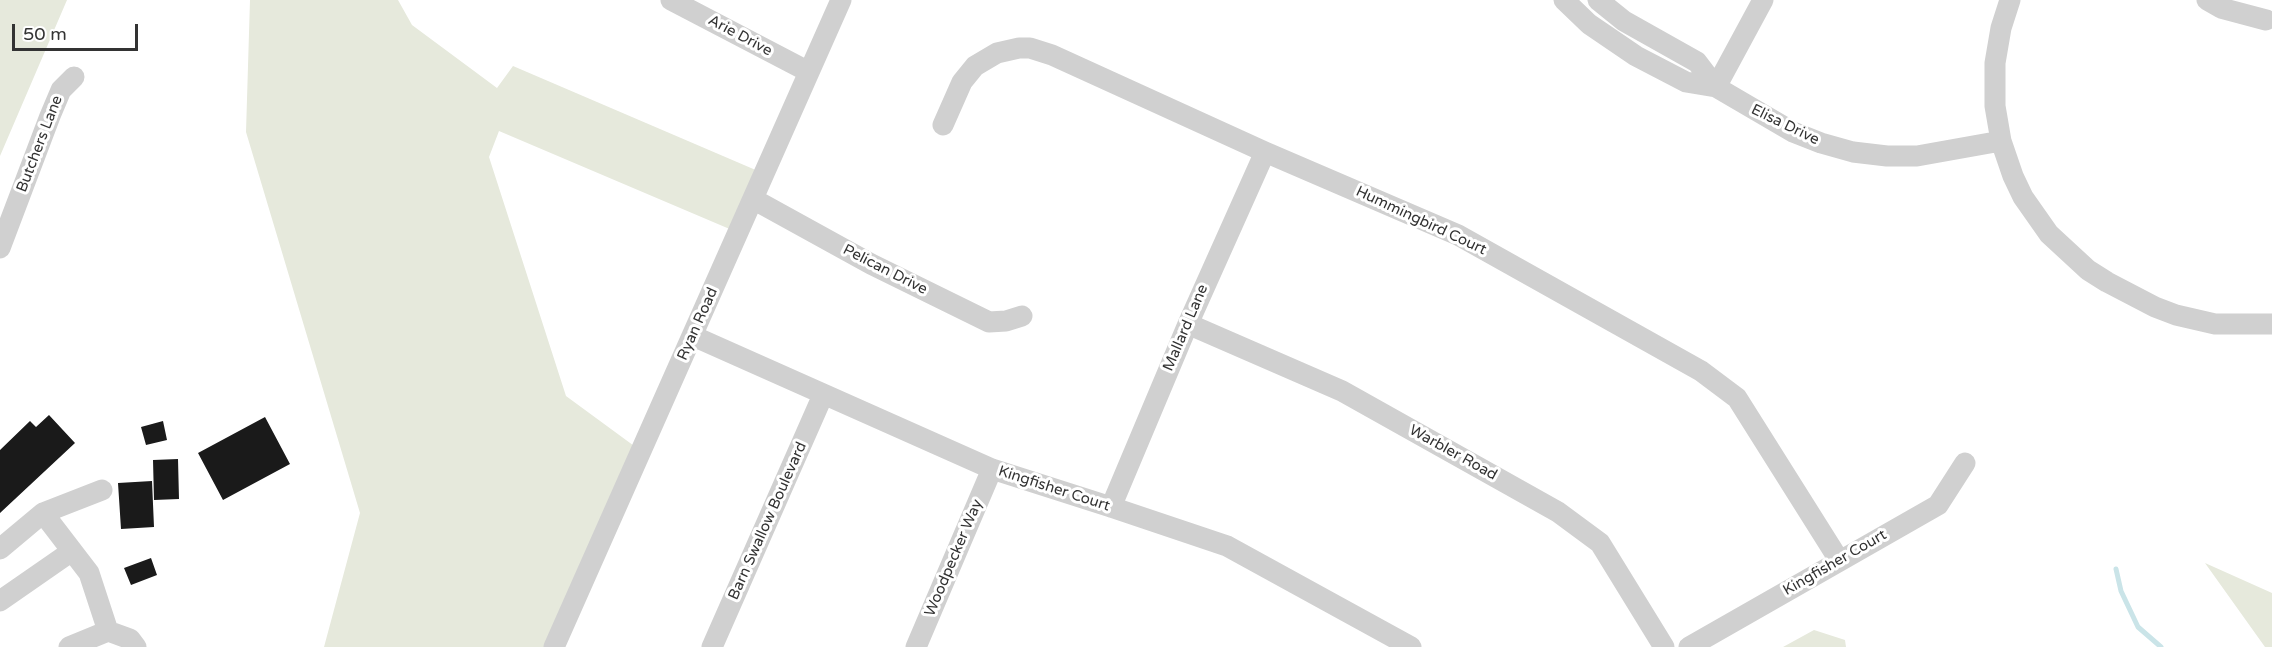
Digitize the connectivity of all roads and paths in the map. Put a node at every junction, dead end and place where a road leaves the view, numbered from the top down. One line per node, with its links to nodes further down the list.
1 (671, 0): 9 (street, Arie Drive)
2 (841, 0): 9 (street, Ryan Road)
3 (1598, 0): 11 (street, Elisa Drive)
4 (1763, 0): 11 (street)
5 (2010, 0): 13 (street)
6 (2207, 0): 8 (street)
7 (1571, 3): 11 (street, Elisa Drive)
8 (2266, 20)
9 (809, 72): 15 (street, Ryan Road)
10 (74, 77): 16 (street, Butchers Lane)
11 (1716, 87): 13 (street, Elisa Drive)
12 (943, 125): 14 (street, Hummingbird Court)
13 (2001, 141): 19 (street)
14 (1265, 152): 18 (street, Mallard Lane); 29 (street, Hummingbird Court)
15 (753, 199): 17 (street, Pelican Drive); 20 (street, Ryan Road)
16 (0, 248)
17 (1022, 316)
18 (1188, 324): 25 (street, Mallard Lane); 38 (street, Warbler Road)
19 (2272, 324)
20 (693, 336): 21 (street, Kingfisher Court); 35 (street, Ryan Road)
21 (823, 394): 23 (street, Kingfisher Court); 36 (street, Barn Swallow Boulevard)
22 (1965, 463): 29 (street, Kingfisher Court)
23 (992, 469): 25 (street, Kingfisher Court); 32 (street, Woodpecker Way)
24 (102, 490): 26 (street)
25 (1111, 507): 37 (street, Kingfisher Court)
26 (43, 513): 27 (street); 28 (street)
27 (0, 549)
28 (72, 551): 30 (street); 31 (street)
29 (1839, 560): 39 (street, Kingfisher Court)
30 (0, 601)
31 (108, 631): 33 (street); 34 (street)
32 (922, 646)
33 (69, 647)
34 (136, 647)
35 (554, 647)
36 (712, 647)
37 (1411, 647)
38 (1664, 647)
39 (1689, 647)

